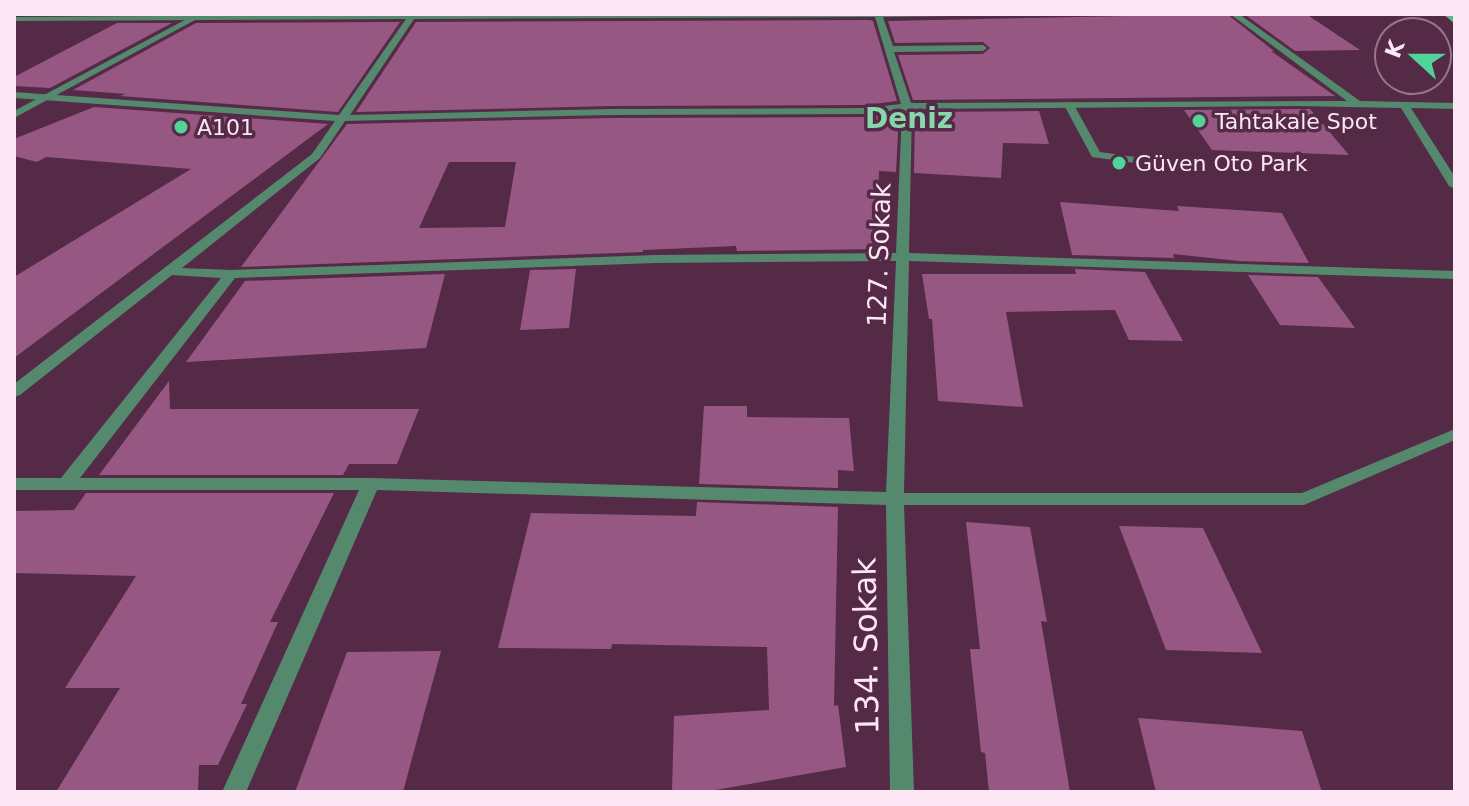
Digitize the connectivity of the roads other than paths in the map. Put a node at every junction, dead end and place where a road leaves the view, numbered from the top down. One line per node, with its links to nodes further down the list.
1 (202, 14): 8 (street)
2 (955, 14): 5 (street)
3 (1234, 14): 15 (street)
4 (1447, 14): 9 (main road)
5 (878, 15): 6 (street); 11 (street, 127. Sokak)
6 (413, 16): 8 (street); 20 (street)
7 (14, 19): 8 (street)
8 (190, 20): 13 (street)
9 (1455, 22)
10 (983, 48): 11 (street)
11 (889, 49): 17 (street, 127. Sokak)
12 (14, 95): 13 (street)
13 (45, 98): 19 (street); 20 (street)
14 (1069, 105): 15 (street); 17 (street); 21 (street)
15 (1359, 105): 16 (street)
16 (1404, 105): 18 (street); 22 (street)
17 (907, 106): 20 (street); 23 (street, 127. Sokak)
18 (1455, 106)
19 (14, 115)
20 (341, 118): 24 (street)
21 (1170, 165)
22 (1455, 186)
23 (903, 257): 25 (street); 26 (street); 32 (street, 127. Sokak)
24 (170, 271): 25 (street); 27 (street)
25 (231, 274): 31 (street)
26 (1455, 275)
27 (14, 392)
28 (1455, 434): 32 (street)
29 (14, 484): 31 (street)
30 (371, 484): 31 (street); 32 (street); 33 (street)
31 (65, 485)
32 (895, 499): 34 (street, 134. Sokak)
33 (234, 792)
34 (902, 792)

